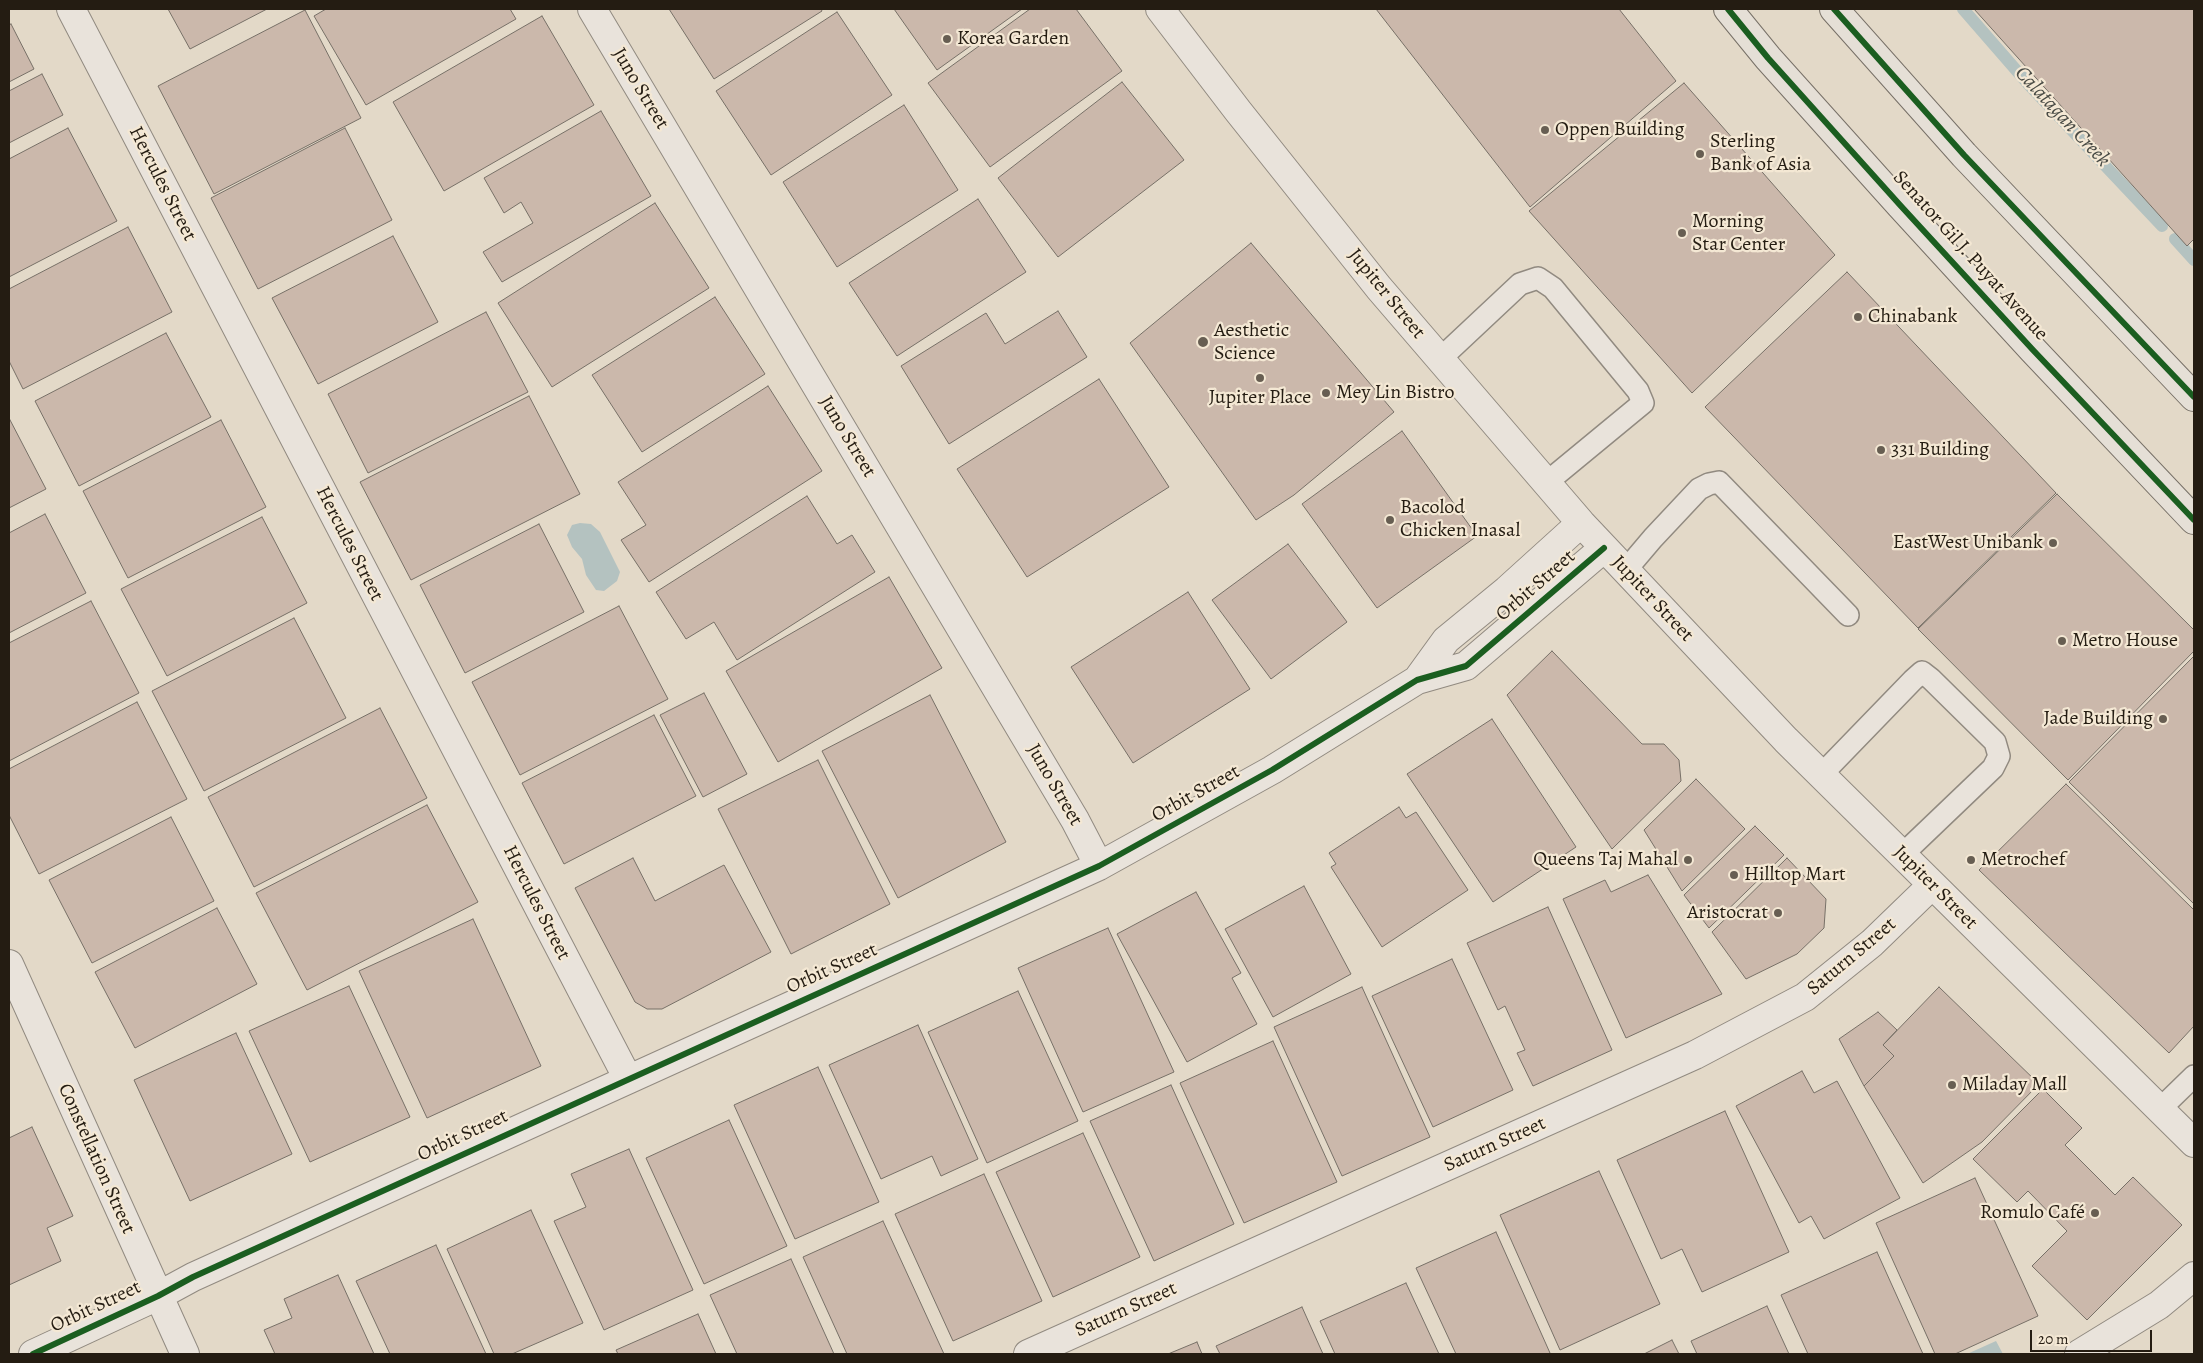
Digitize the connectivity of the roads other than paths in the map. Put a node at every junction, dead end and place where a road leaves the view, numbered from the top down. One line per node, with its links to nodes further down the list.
1 (71, 9): 21 (street, Hercules Street)
2 (592, 9): 17 (street, Juno Street)
3 (1160, 9): 6 (street, Jupiter Street)
4 (1728, 9): 9 (main road, Senator Gil J. Puyat Avenue)
5 (1834, 9): 7 (main road)
6 (1440, 359): 8 (street, Jupiter Street); 8 (lane)
7 (2194, 397)
8 (1546, 483): 10 (street, Jupiter Street)
9 (2194, 520)
10 (1581, 524): 11 (street, Jupiter Street); 14 (street, Orbit Street)
11 (1604, 548): 12 (street, Jupiter Street); 14 (street, Orbit Street)
12 (1625, 572): 13 (lane); 15 (street, Jupiter Street)
13 (1848, 615)
14 (1417, 680): 17 (street, Orbit Street)
15 (1821, 775): 16 (street, Jupiter Street); 16 (lane)
16 (1903, 854): 18 (street, Jupiter Street)
17 (1100, 866): 21 (street, Orbit Street)
18 (1932, 886): 22 (street, Jupiter Street); 28 (street, Saturn Street)
19 (9, 964): 25 (street, Constellation Street)
20 (2194, 1076): 22 (lane)
21 (628, 1079): 25 (street, Orbit Street)
22 (2159, 1110): 23 (street, Jupiter Street)
23 (2194, 1143)
24 (2194, 1276): 29 (street)
25 (158, 1296): 26 (street, Orbit Street); 27 (street, Constellation Street)
26 (33, 1354)
27 (184, 1354)
28 (1028, 1354)
29 (2079, 1354)

